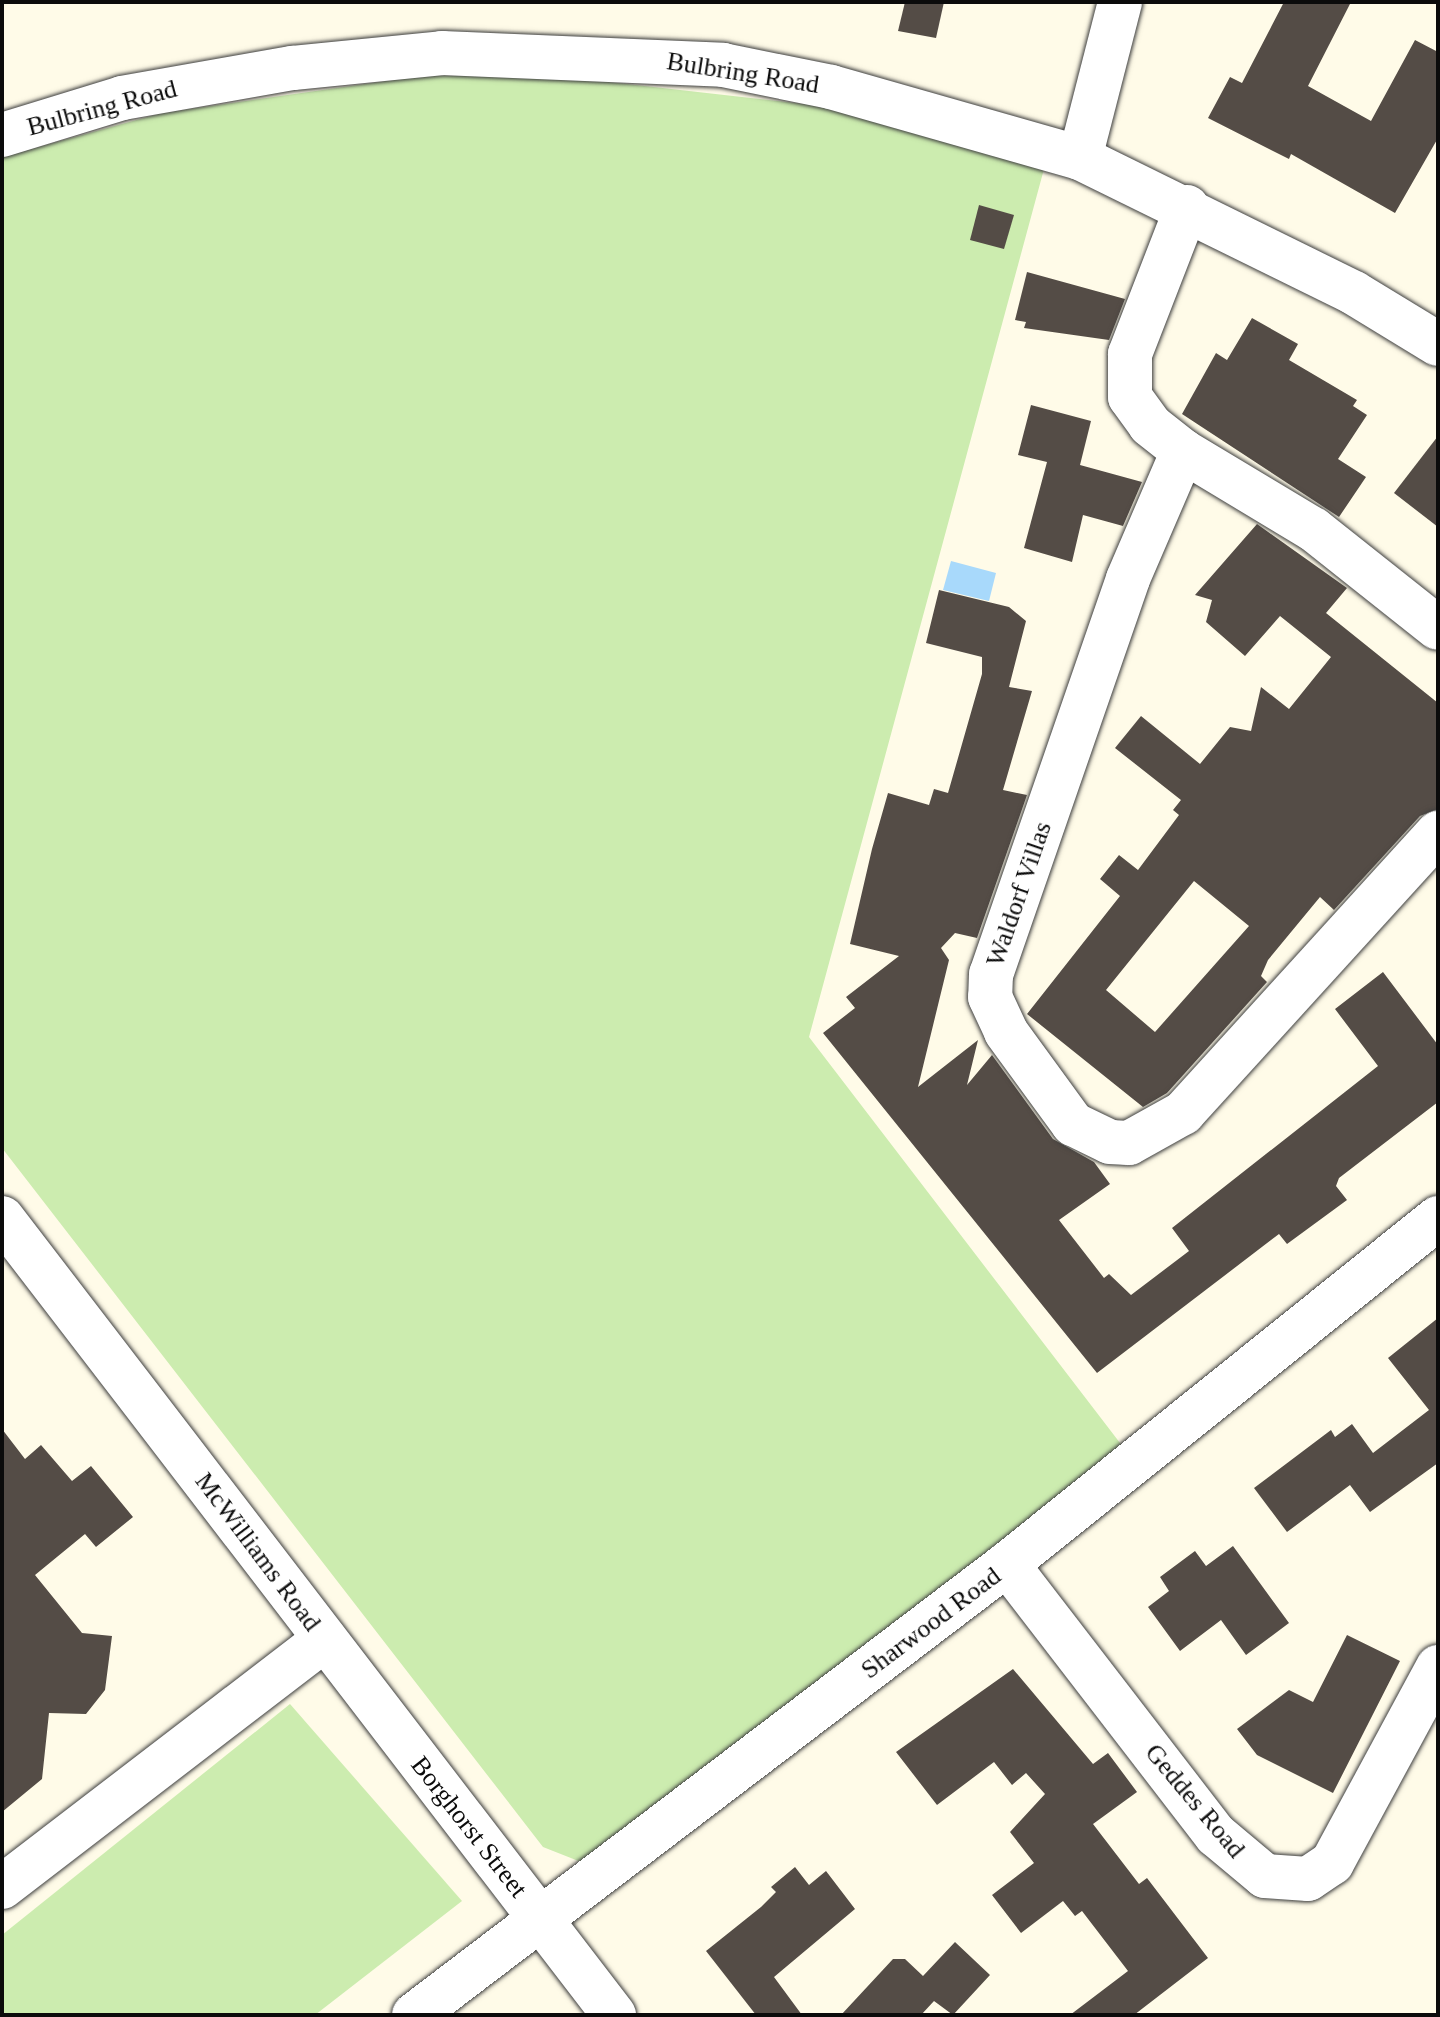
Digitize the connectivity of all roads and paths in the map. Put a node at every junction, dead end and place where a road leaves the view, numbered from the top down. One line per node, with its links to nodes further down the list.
1 (1120, 2): 3 (street)
2 (2, 135): 3 (street, Bulbring Road)
3 (1080, 158): 4 (street, Bulbring Road)
4 (1187, 207): 5 (street, Bulbring Road); 6 (street)
5 (1438, 344)
6 (1183, 451): 7 (street); 8 (street, Waldorf Villas)
7 (1438, 628)
8 (1438, 833)
9 (2, 1218): 12 (street, McWilliams Road)
10 (1438, 1218): 11 (street, Sharwood Road)
11 (1007, 1564): 13 (street, Geddes Road); 15 (street, Sharwood Road)
12 (325, 1639): 14 (street, McWilliams Road); 15 (street, Borghorst Street)
13 (1438, 1667)
14 (2, 1887)
15 (540, 1918): 16 (street, Sharwood Road); 17 (street, Borghorst Street)
16 (414, 2015)
17 (614, 2015)

